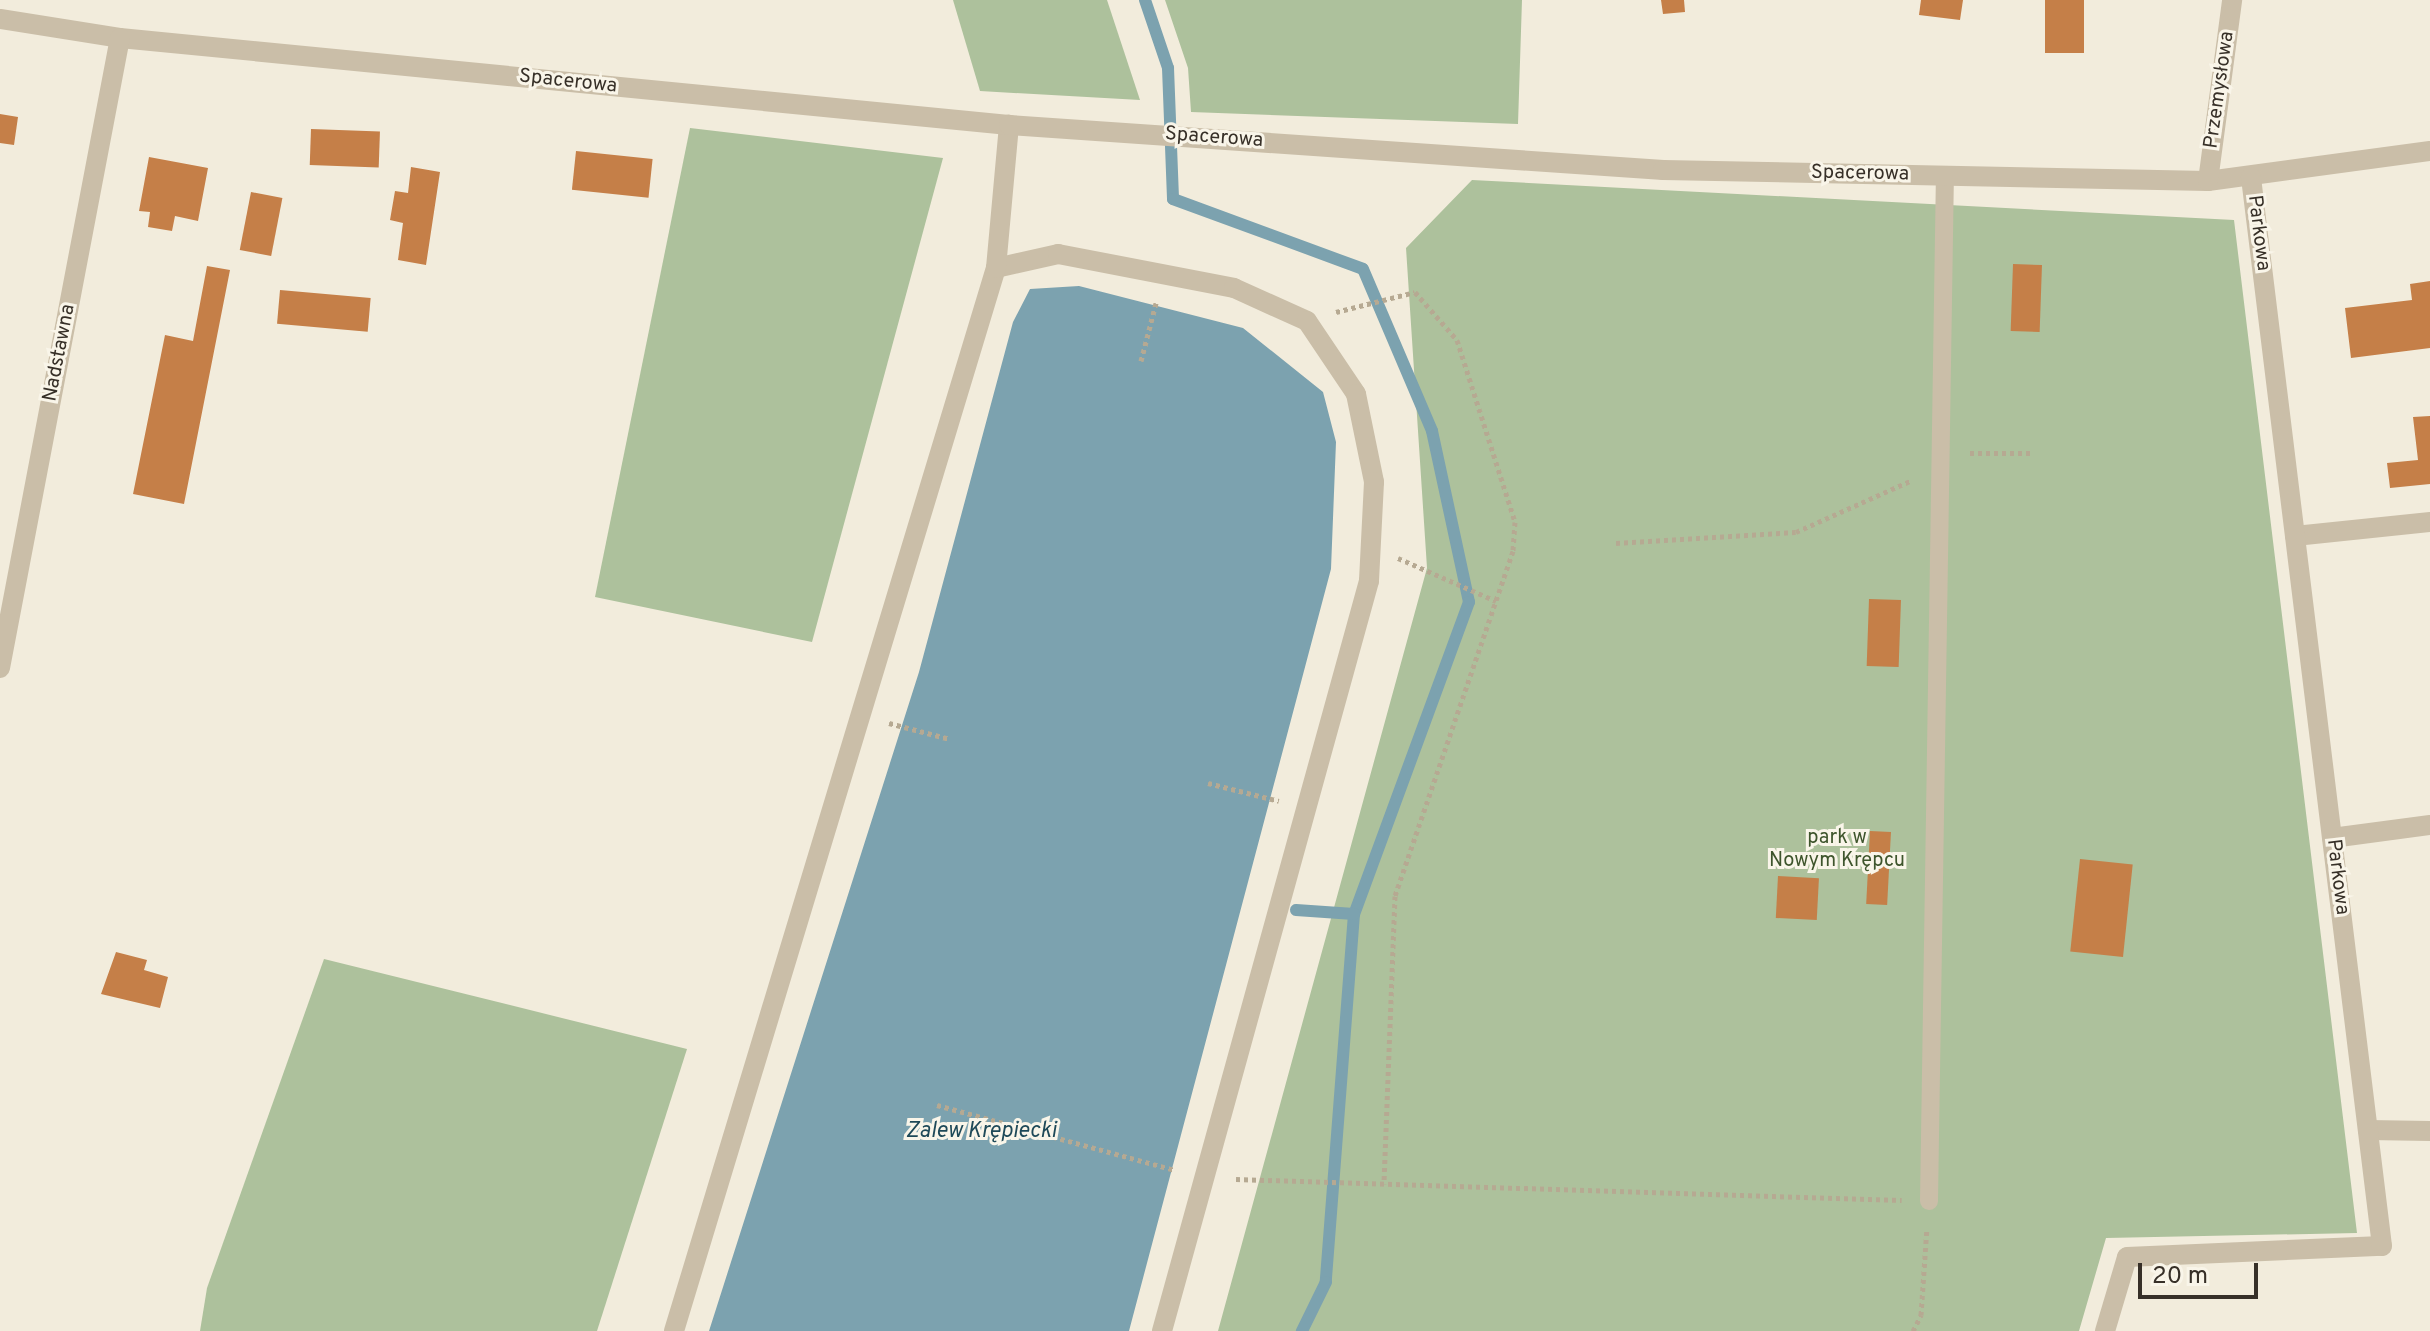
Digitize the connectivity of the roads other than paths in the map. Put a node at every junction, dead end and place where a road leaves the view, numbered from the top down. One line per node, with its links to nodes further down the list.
1 (2232, 0): 8 (street, Przemysłowa)
2 (0, 19): 3 (street, Spacerowa)
3 (120, 38): 4 (street, Spacerowa); 12 (street, Nadstawna)
4 (1009, 125): 6 (street, Spacerowa); 9 (street)
5 (2430, 151): 7 (street, Spacerowa)
6 (1945, 176): 8 (street, Spacerowa); 17 (lane)
7 (2251, 177): 8 (street, Spacerowa); 11 (street, Parkowa)
8 (2208, 181)
9 (996, 268): 18 (street); 19 (street)
10 (2430, 522): 11 (street)
11 (2295, 536): 14 (street, Parkowa)
12 (0, 668)
13 (2430, 825): 14 (street)
14 (2332, 838): 15 (street, Parkowa)
15 (2368, 1130): 16 (street); 20 (street, Parkowa)
16 (2430, 1131)
17 (1929, 1201)
18 (674, 1331)
19 (1162, 1331)
20 (2105, 1331)

